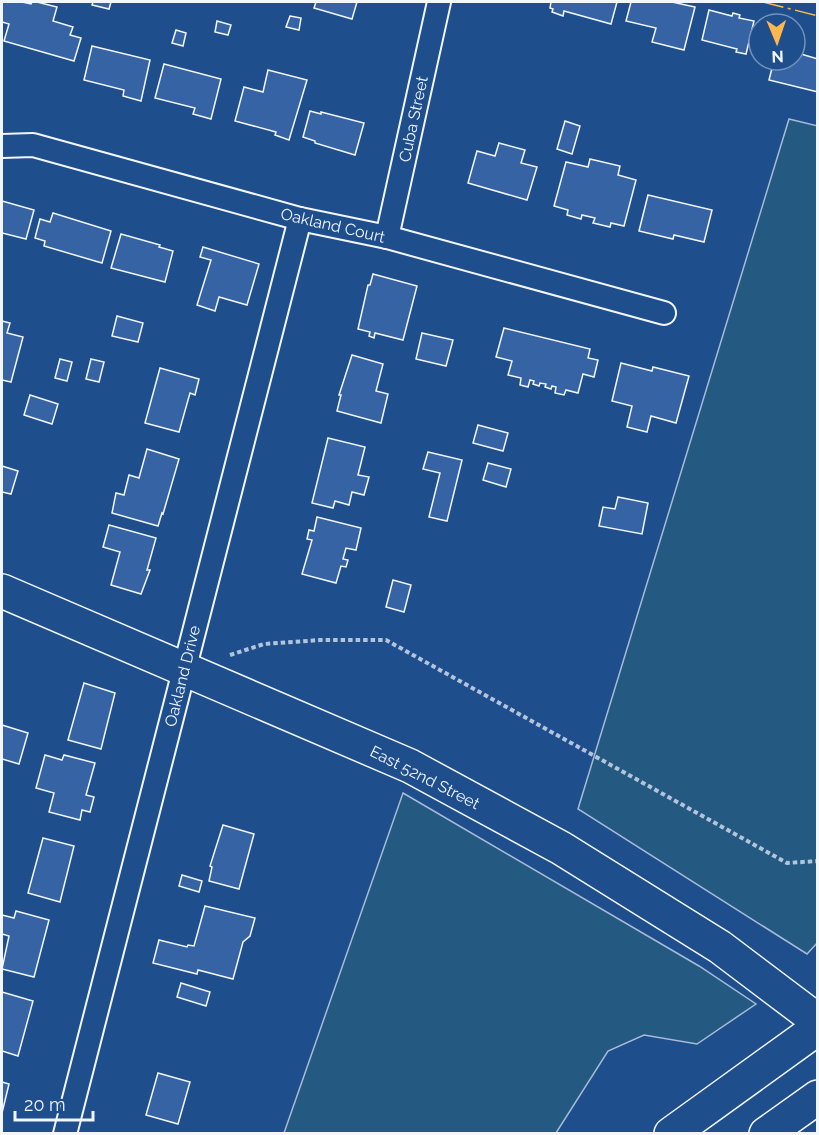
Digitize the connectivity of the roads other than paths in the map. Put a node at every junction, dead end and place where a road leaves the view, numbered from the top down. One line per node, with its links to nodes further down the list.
1 (439, 2): 4 (street, Cuba Street)
2 (2, 146): 3 (street, Oakland Court)
3 (300, 219): 4 (street, Oakland Court); 7 (street, Oakland Drive)
4 (387, 237): 5 (street, Oakland Court)
5 (664, 313)
6 (2, 591): 7 (main road, East 52nd Street)
7 (184, 668): 8 (main road, East 52nd Street); 11 (street, Oakland Drive)
8 (818, 1021)
9 (818, 1028): 12 (main road)
10 (818, 1097): 13 (main road)
11 (65, 1134)
12 (671, 1134)
13 (766, 1134)

